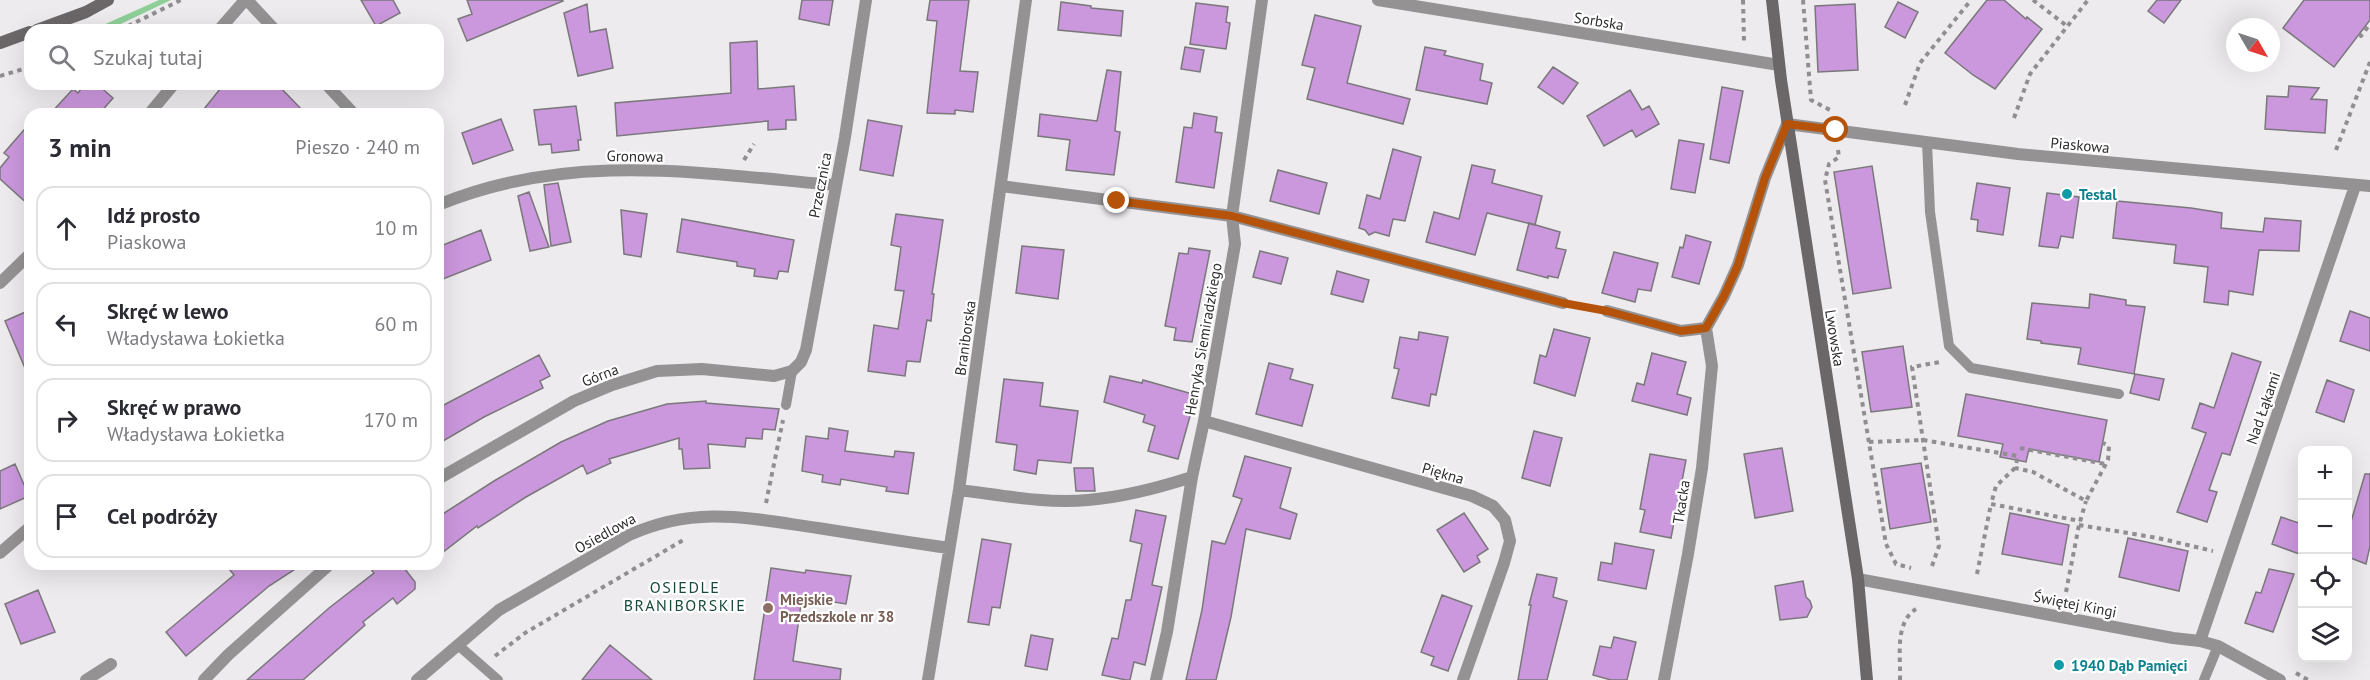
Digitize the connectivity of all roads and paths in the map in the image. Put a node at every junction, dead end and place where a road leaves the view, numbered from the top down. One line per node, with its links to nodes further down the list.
1 (108, 0): 14 (street)
2 (182, 0): 15 (path)
3 (246, 0): 16 (street); 17 (street)
4 (867, 0): 41 (street, Przecznica)
5 (1026, 0): 42 (street, Braniborska)
6 (1262, 0): 46 (street, Henryka Siemiradzkiego)
7 (1378, 0): 23 (street, Sorbska)
8 (1743, 0): 23 (path)
9 (1772, 0): 25 (street, Lwowska)
10 (1803, 0): 33 (path)
11 (1971, 0): 30 (path)
12 (2033, 0): 19 (path)
13 (2088, 0): 19 (path)
14 (53, 24)
15 (132, 24)
16 (224, 24)
17 (269, 24)
18 (2370, 24): 20 (path)
19 (2067, 26): 34 (path)
20 (2360, 34)
21 (24, 35): 22 (street)
22 (0, 43)
23 (1746, 60): 25 (street, Sorbska)
24 (2370, 62): 39 (path)
25 (1779, 65): 35 (street, Lwowska)
26 (24, 69): 27 (path)
27 (0, 75)
28 (169, 90): 31 (street)
29 (332, 90): 32 (street)
30 (1905, 105)
31 (154, 108)
32 (348, 108)
33 (1835, 113)
34 (2014, 118)
35 (1787, 124): 36 (street, Piaskowa); 51 (street); 78 (street, Lwowska)
36 (1927, 142): 43 (street, Piaskowa); 52 (lane)
37 (754, 144): 40 (path)
38 (1838, 150): 58 (path)
39 (2336, 150)
40 (743, 161)
41 (834, 185): 45 (street, Gronowa); 53 (street, Przecznica)
42 (1001, 186): 46 (street); 65 (street, Braniborska)
43 (2355, 186): 44 (street, Piaskowa); 81 (street, Nad Łąkami)
44 (2370, 186)
45 (444, 202)
46 (1232, 216): 49 (street); 56 (street, Henryka Siemiradzkiego)
47 (24, 260): 48 (street)
48 (0, 283)
49 (1563, 303)
50 (1607, 311): 51 (street)
51 (1706, 328): 94 (street, Tkacka)
52 (1960, 358): 54 (lane); 57 (path)
53 (792, 371): 55 (lane); 63 (street, Górna)
54 (2119, 394)
55 (786, 405): 68 (path)
56 (1204, 421): 64 (street, Henryka Siemiradzkiego); 93 (street, Piękna)
57 (1923, 440): 58 (path); 60 (path); 75 (path)
58 (1869, 442): 79 (path)
59 (2103, 443): 61 (path)
60 (2018, 456): 61 (path); 62 (path)
61 (2105, 464): 66 (path)
62 (2015, 468): 66 (path); 67 (path)
63 (444, 476)
64 (1192, 477): 65 (street); 92 (street, Henryka Siemiradzkiego)
65 (959, 490): 72 (street, Braniborska)
66 (2086, 501): 69 (path)
67 (1990, 504): 69 (path); 77 (path)
68 (765, 508)
69 (2079, 523): 73 (path); 80 (path)
70 (24, 532): 74 (street)
71 (688, 538): 85 (path)
72 (949, 548): 82 (street, Osiedlowa); 91 (street, Braniborska)
73 (2213, 551)
74 (0, 553)
75 (1932, 566)
76 (323, 570): 88 (street)
77 (1977, 574)
78 (1858, 579): 79 (street, Świętej Kingi); 95 (street, Lwowska)
79 (1916, 589): 81 (street, Świętej Kingi); 96 (path)
80 (2066, 591)
81 (2200, 640): 83 (street, Świętej Kingi)
82 (458, 645): 85 (lane); 89 (street, Osiedlowa)
83 (2218, 646): 97 (lane); 98 (street, Świętej Kingi)
84 (111, 664): 87 (street)
85 (483, 666): 90 (lane)
86 (2289, 669): 99 (path)
87 (86, 680)
88 (204, 680)
89 (417, 680)
90 (498, 680)
91 (927, 680)
92 (1156, 680)
93 (1463, 680)
94 (1664, 680)
95 (1868, 680)
96 (1900, 680)
97 (2204, 680)
98 (2280, 680)
99 (2308, 680)

